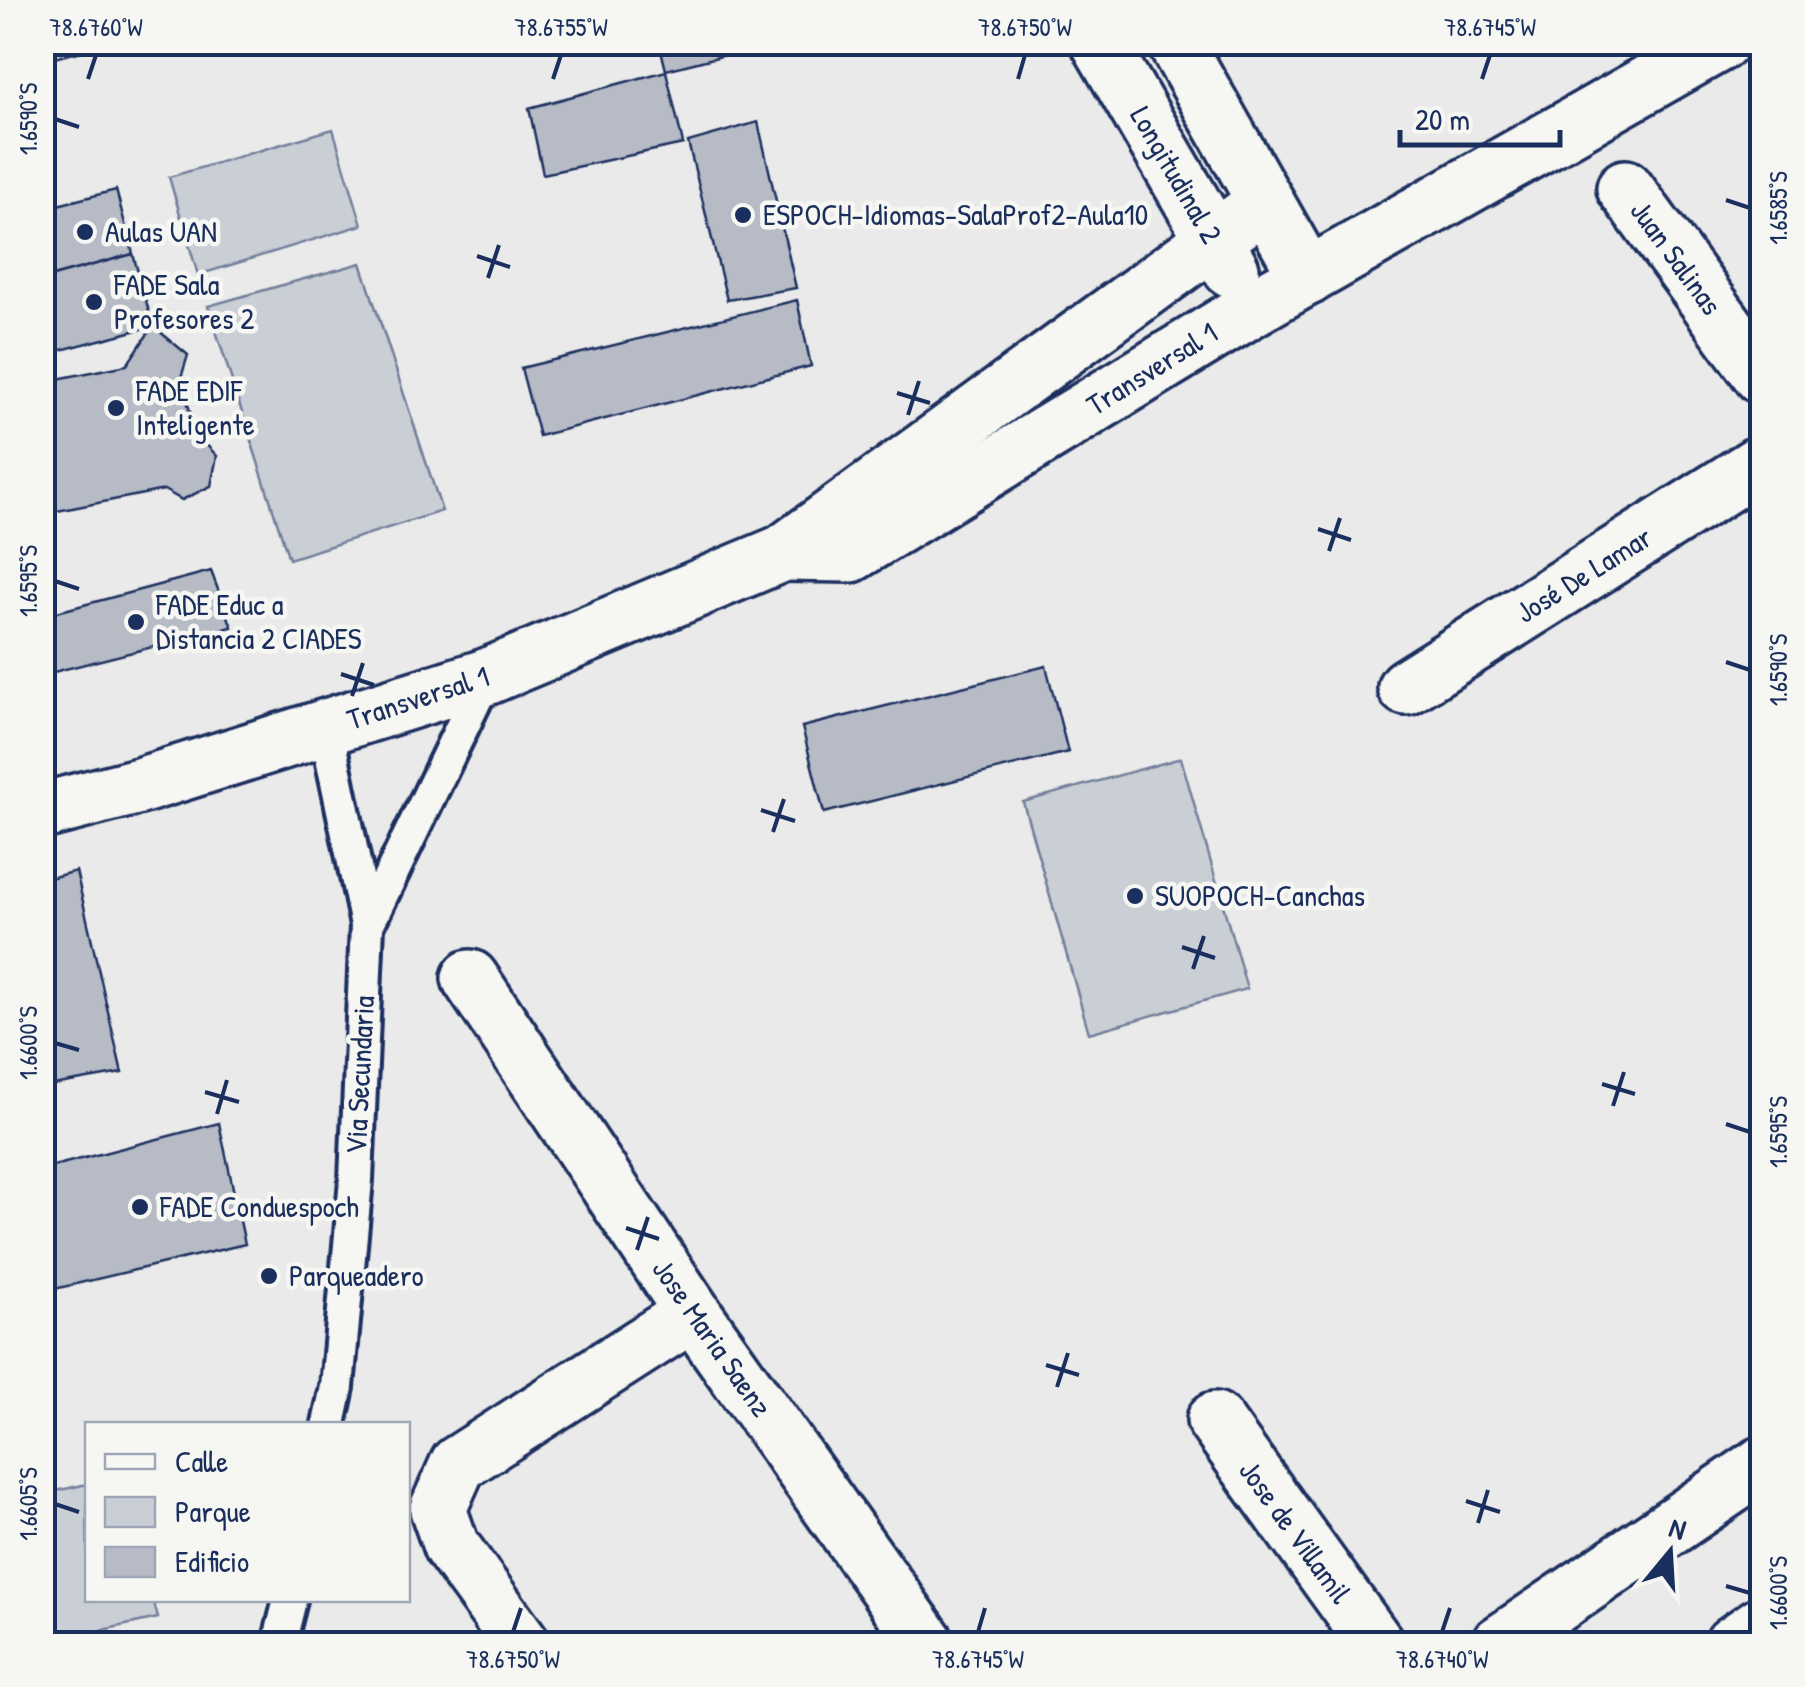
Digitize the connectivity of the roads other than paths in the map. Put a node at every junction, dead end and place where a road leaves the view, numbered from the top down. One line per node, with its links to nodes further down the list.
1 (1098, 42): 6 (street, Longitudinal 2)
2 (1175, 42): 5 (street)
3 (1722, 42): 7 (street, Transversal 1)
4 (1625, 188): 9 (street, Juan Salinas)
5 (1266, 202): 6 (street, Transversal 1); 7 (street)
6 (1213, 238): 8 (street, Longitudinal 2); 11 (street, Transversal 1)
7 (1308, 277): 8 (street, Transversal 1)
8 (1254, 307): 11 (street, Transversal 1)
9 (1762, 376)
10 (1762, 462): 13 (street, José De Lamar)
11 (784, 553): 12 (street, Transversal 1)
12 (486, 676): 14 (street, Transversal 1); 16 (lane)
13 (1406, 688)
14 (326, 728): 15 (street, Transversal 1); 16 (lane, Via Secundaria)
15 (42, 810)
16 (367, 925): 20 (lane, Via Secundaria)
17 (470, 978): 18 (street, Jose Maria Saenz)
18 (693, 1313): 25 (street); 26 (street, Jose Maria Saenz)
19 (1215, 1420): 27 (street, Jose de Villamil)
20 (329, 1422)
21 (1762, 1465): 28 (street)
22 (290, 1602): 24 (lane)
23 (1762, 1624): 29 (street)
24 (279, 1644)
25 (522, 1644)
26 (927, 1644)
27 (1376, 1644)
28 (1499, 1644)
29 (1733, 1644)

